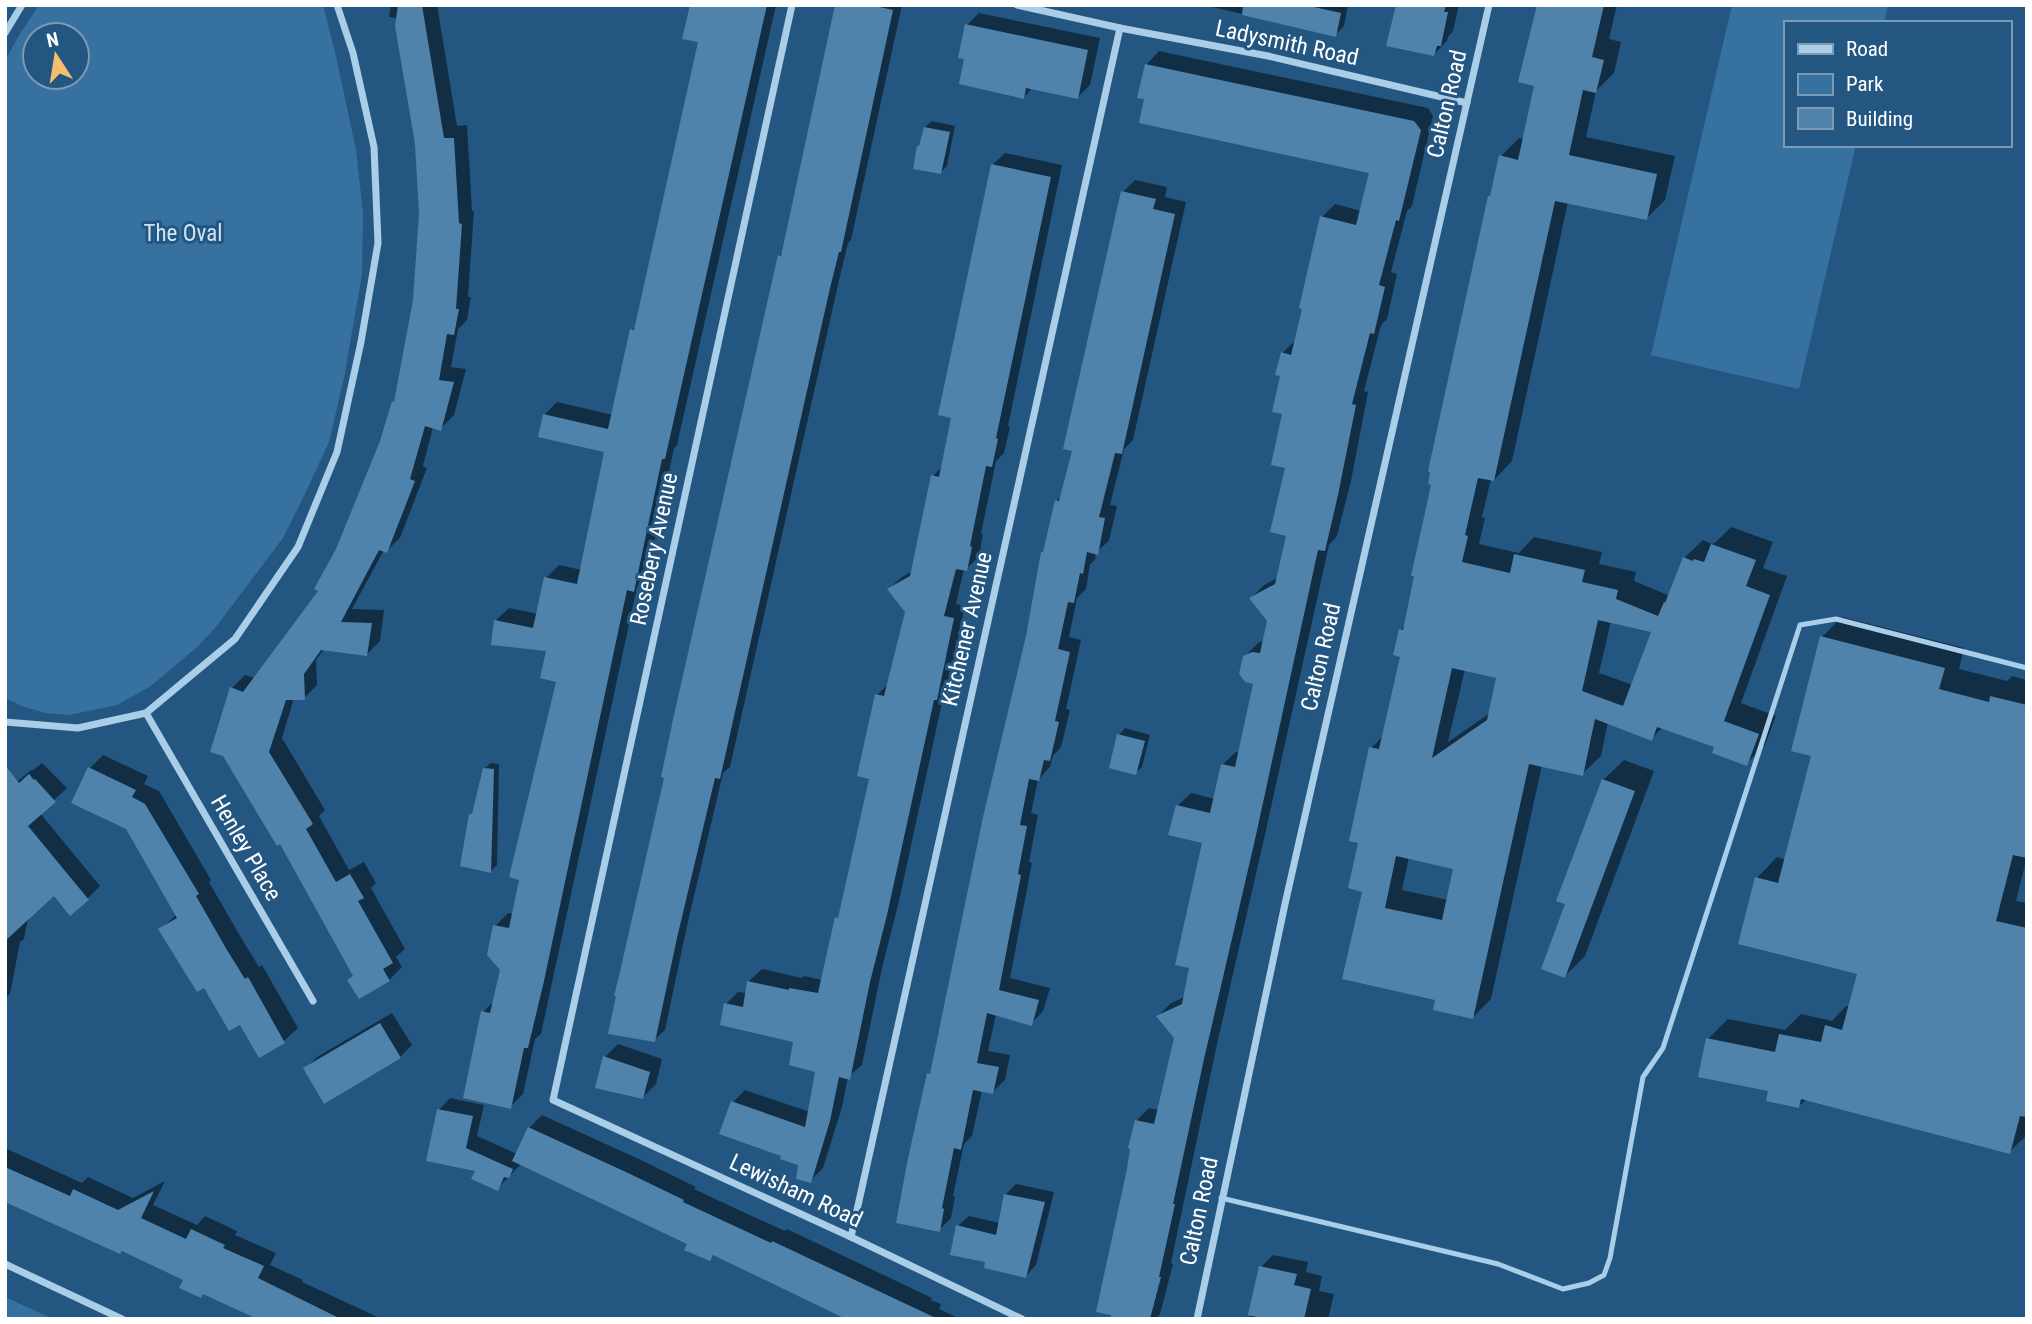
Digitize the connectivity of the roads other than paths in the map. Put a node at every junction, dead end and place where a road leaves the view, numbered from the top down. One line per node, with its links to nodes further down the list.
1 (22, 5): 7 (street)
2 (337, 5): 10 (street)
3 (792, 5): 13 (street, Rosebery Avenue)
4 (1017, 5): 6 (street, Ladysmith Road)
5 (1489, 5): 8 (street, Calton Road)
6 (1120, 28): 8 (street, Ladysmith Road); 15 (street, Kitchener Avenue)
7 (5, 33)
8 (1466, 103): 14 (street, Calton Road)
9 (2027, 667): 14 (lane)
10 (146, 713): 11 (street); 12 (street, Henley Place)
11 (5, 722)
12 (313, 1002)
13 (553, 1100): 15 (street, Lewisham Road)
14 (1221, 1198): 19 (street, Calton Road)
15 (851, 1237): 18 (street, Lewisham Road)
16 (5, 1264): 17 (street)
17 (122, 1319)
18 (1022, 1319)
19 (1197, 1319)

